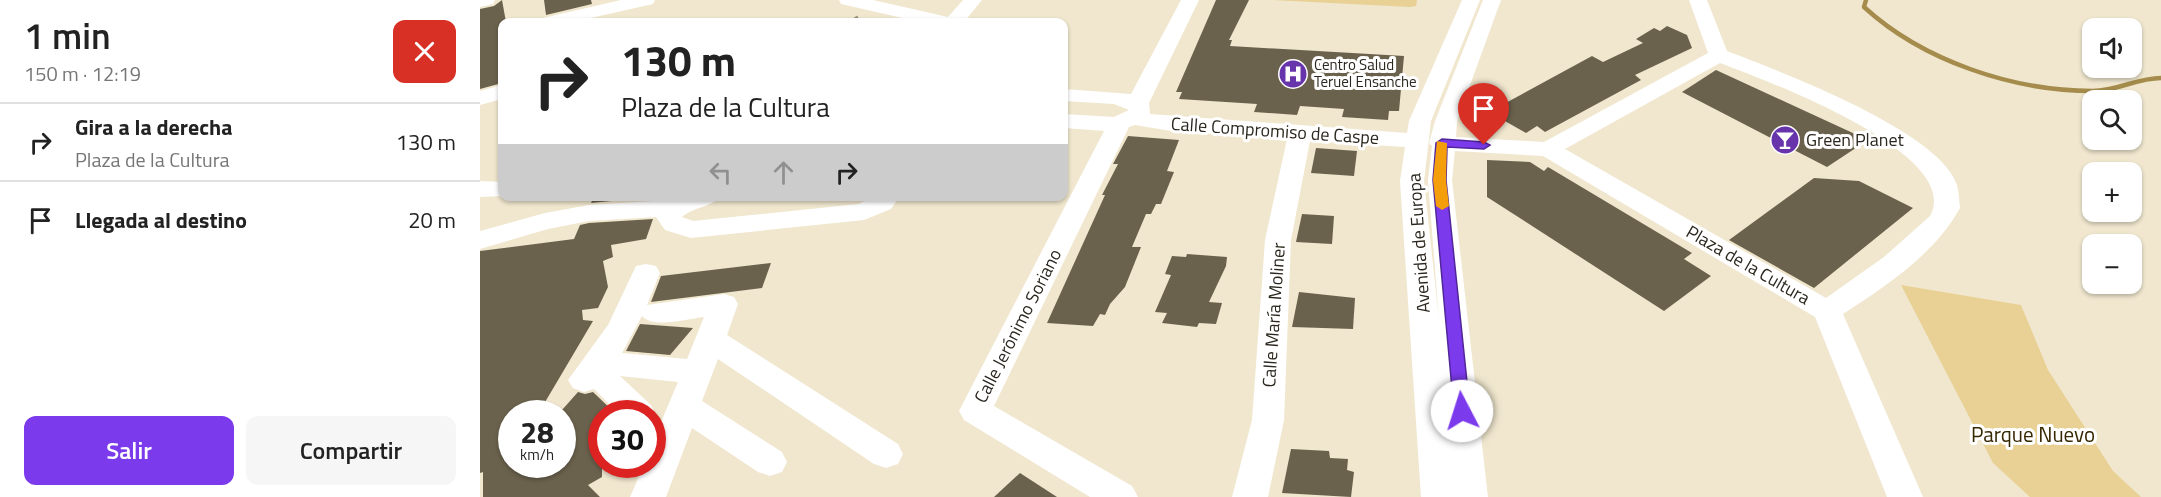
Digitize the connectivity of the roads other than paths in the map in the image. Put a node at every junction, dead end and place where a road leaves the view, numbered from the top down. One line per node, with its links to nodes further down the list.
1 (486, 0): 9 (street)
2 (646, 0): 10 (street)
3 (848, 0): 12 (street)
4 (973, 0): 13 (street)
5 (1190, 0): 18 (street, Calle Jerónimo Soriano)
6 (1471, 0): 21 (street, Avenida de Europa)
7 (1492, 0): 21 (street, Avenida de Europa)
8 (1698, 0): 14 (street)
9 (480, 2)
10 (611, 10): 11 (street)
11 (570, 18)
12 (927, 18)
13 (957, 18)
14 (1719, 55): 22 (street); 29 (street, Plaza de la Cultura)
15 (498, 93): 17 (street)
16 (1068, 96): 18 (street)
17 (480, 98)
18 (1130, 115): 19 (street); 20 (street, Calle Compromiso de Caspe); 41 (street, Calle Jerónimo Soriano)
19 (1068, 121)
20 (1300, 133): 21 (street, Calle Compromiso de Caspe); 42 (street, Calle María Moliner)
21 (1429, 142): 22 (street, Plaza de la Cultura); 43 (street, Avenida de Europa); 44 (street, Avenida de Europa)
22 (1548, 149): 29 (street, Plaza de la Cultura)
23 (480, 189): 24 (street)
24 (498, 189)
25 (690, 201): 26 (street); 27 (street)
26 (884, 201)
27 (480, 240)
28 (646, 273): 33 (street)
29 (1827, 311): 45 (street)
30 (656, 312): 31 (street)
31 (711, 339): 32 (street); 37 (street)
32 (697, 372): 33 (street); 35 (street)
33 (597, 375): 34 (street)
34 (625, 400)
35 (684, 406): 36 (street); 38 (street)
36 (666, 428)
37 (886, 454)
38 (770, 462)
39 (652, 478): 40 (street)
40 (648, 497)
41 (1120, 497)
42 (1250, 497)
43 (1439, 497)
44 (1470, 497)
45 (1905, 497)

